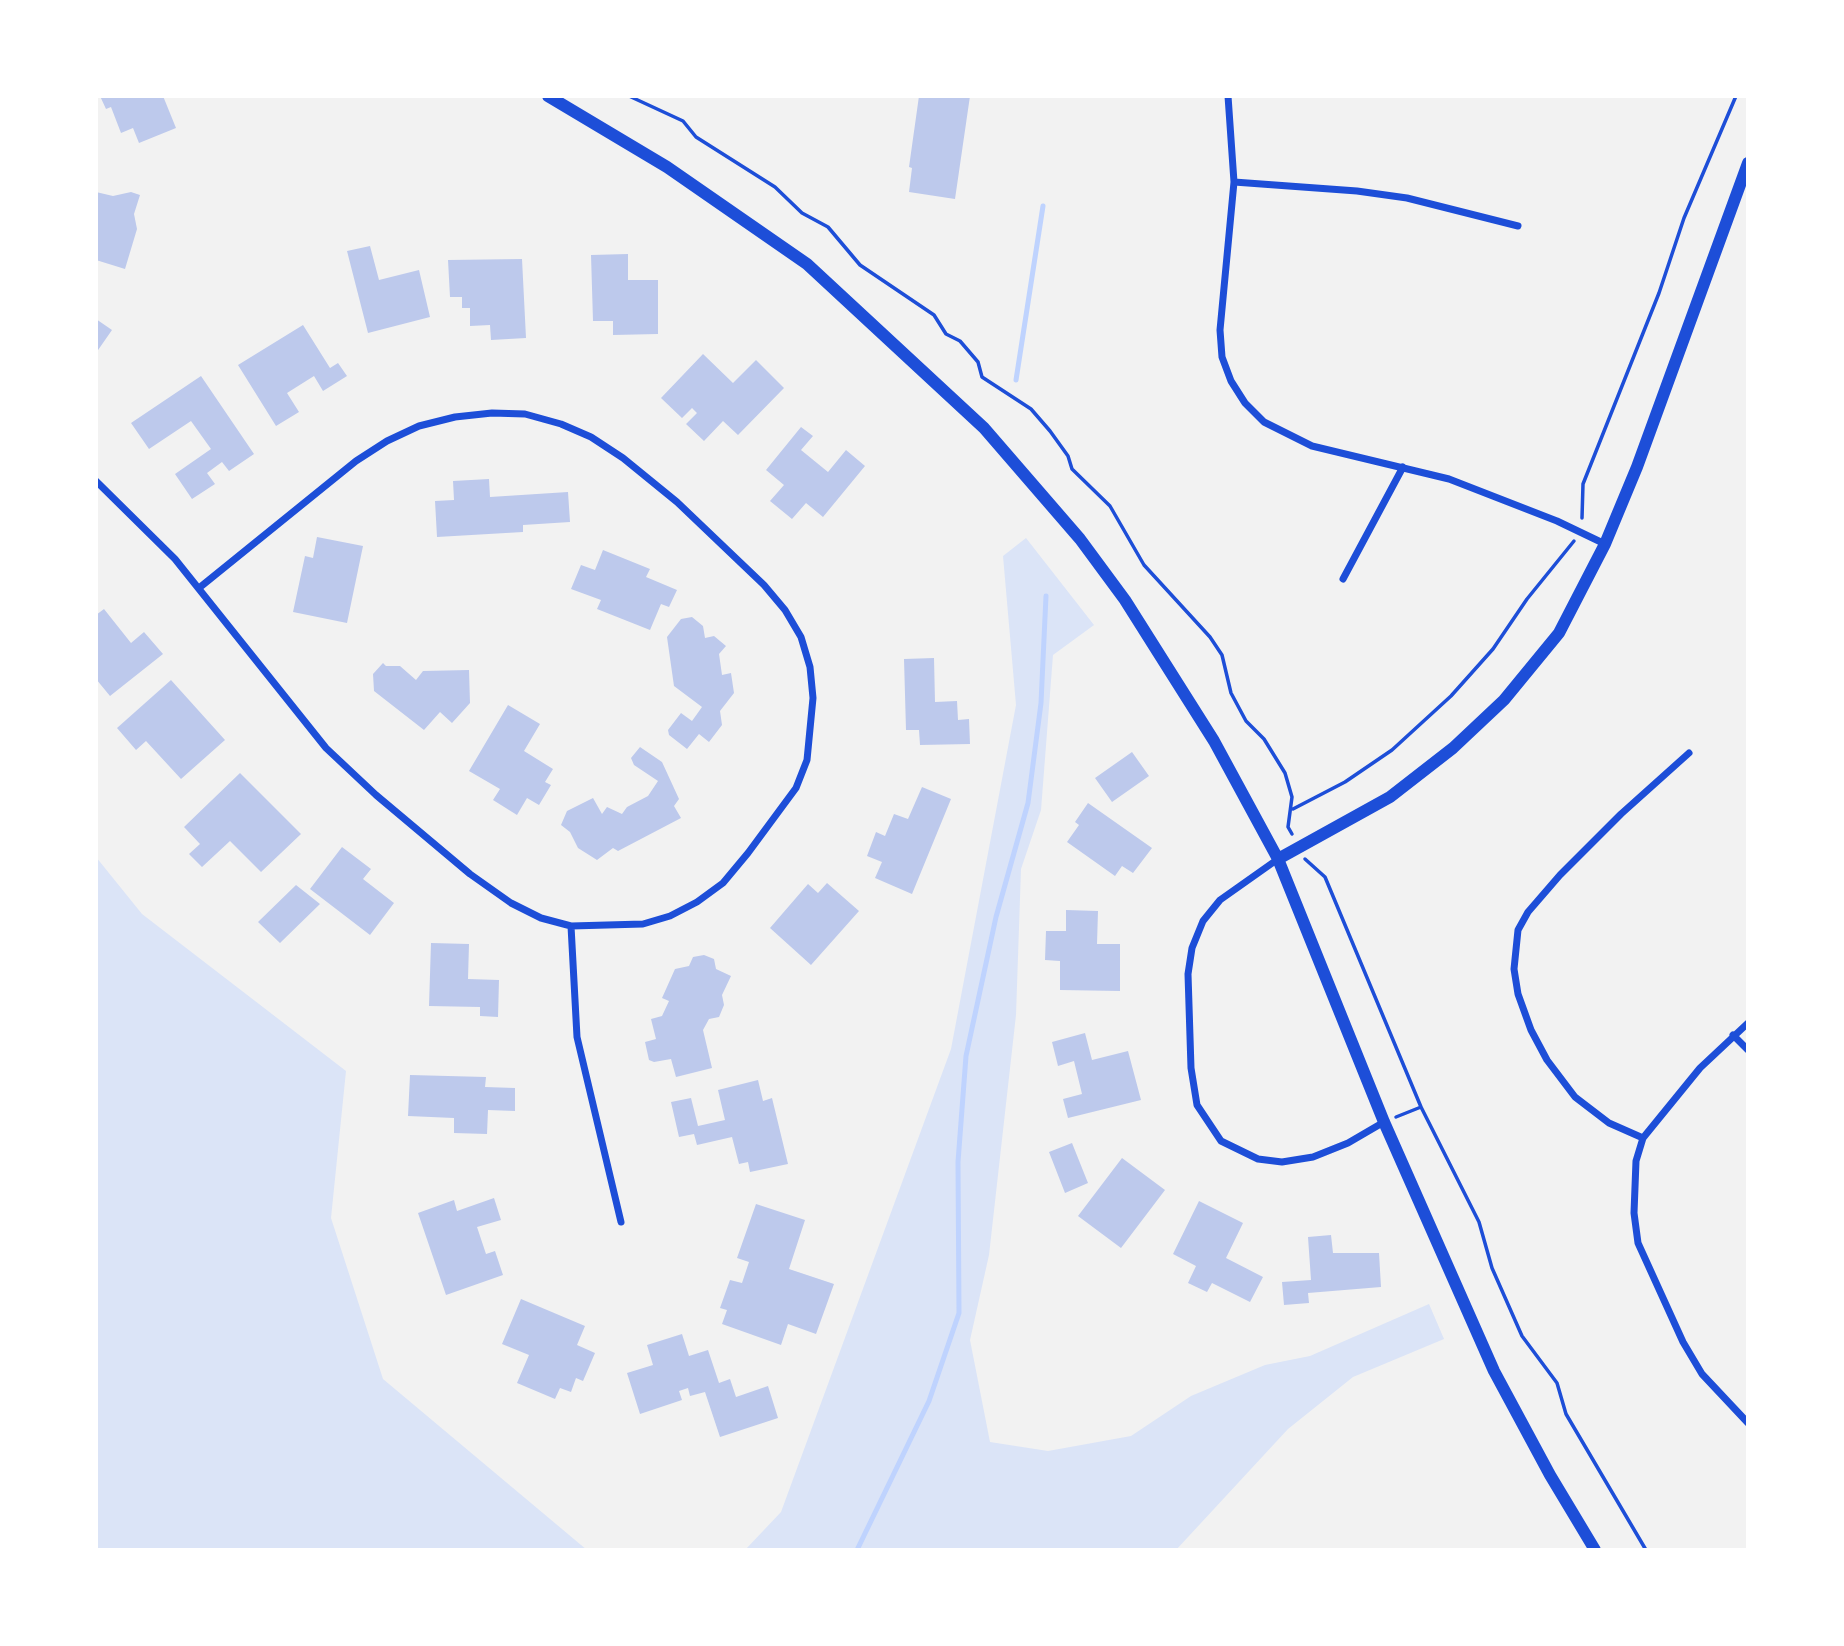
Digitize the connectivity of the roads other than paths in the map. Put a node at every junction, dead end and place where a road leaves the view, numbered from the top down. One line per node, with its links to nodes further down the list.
1 (548, 96): 12 (street)
2 (1228, 96): 4 (street)
3 (1748, 163): 8 (street)
4 (1234, 183): 5 (street); 6 (street)
5 (1518, 226)
6 (1403, 467): 8 (street); 9 (street)
7 (96, 481): 10 (street)
8 (1605, 544): 12 (street)
9 (1343, 579)
10 (199, 588): 13 (street); 13 (street)
11 (1689, 753): 18 (street)
12 (1278, 859): 17 (street); 17 (street)
13 (571, 926): 19 (street)
14 (1748, 1023): 15 (street)
15 (1732, 1035): 16 (street); 18 (street)
16 (1748, 1050)
17 (1384, 1122): 21 (street)
18 (1643, 1138): 20 (street)
19 (621, 1222)
20 (1748, 1423)
21 (1595, 1550)

